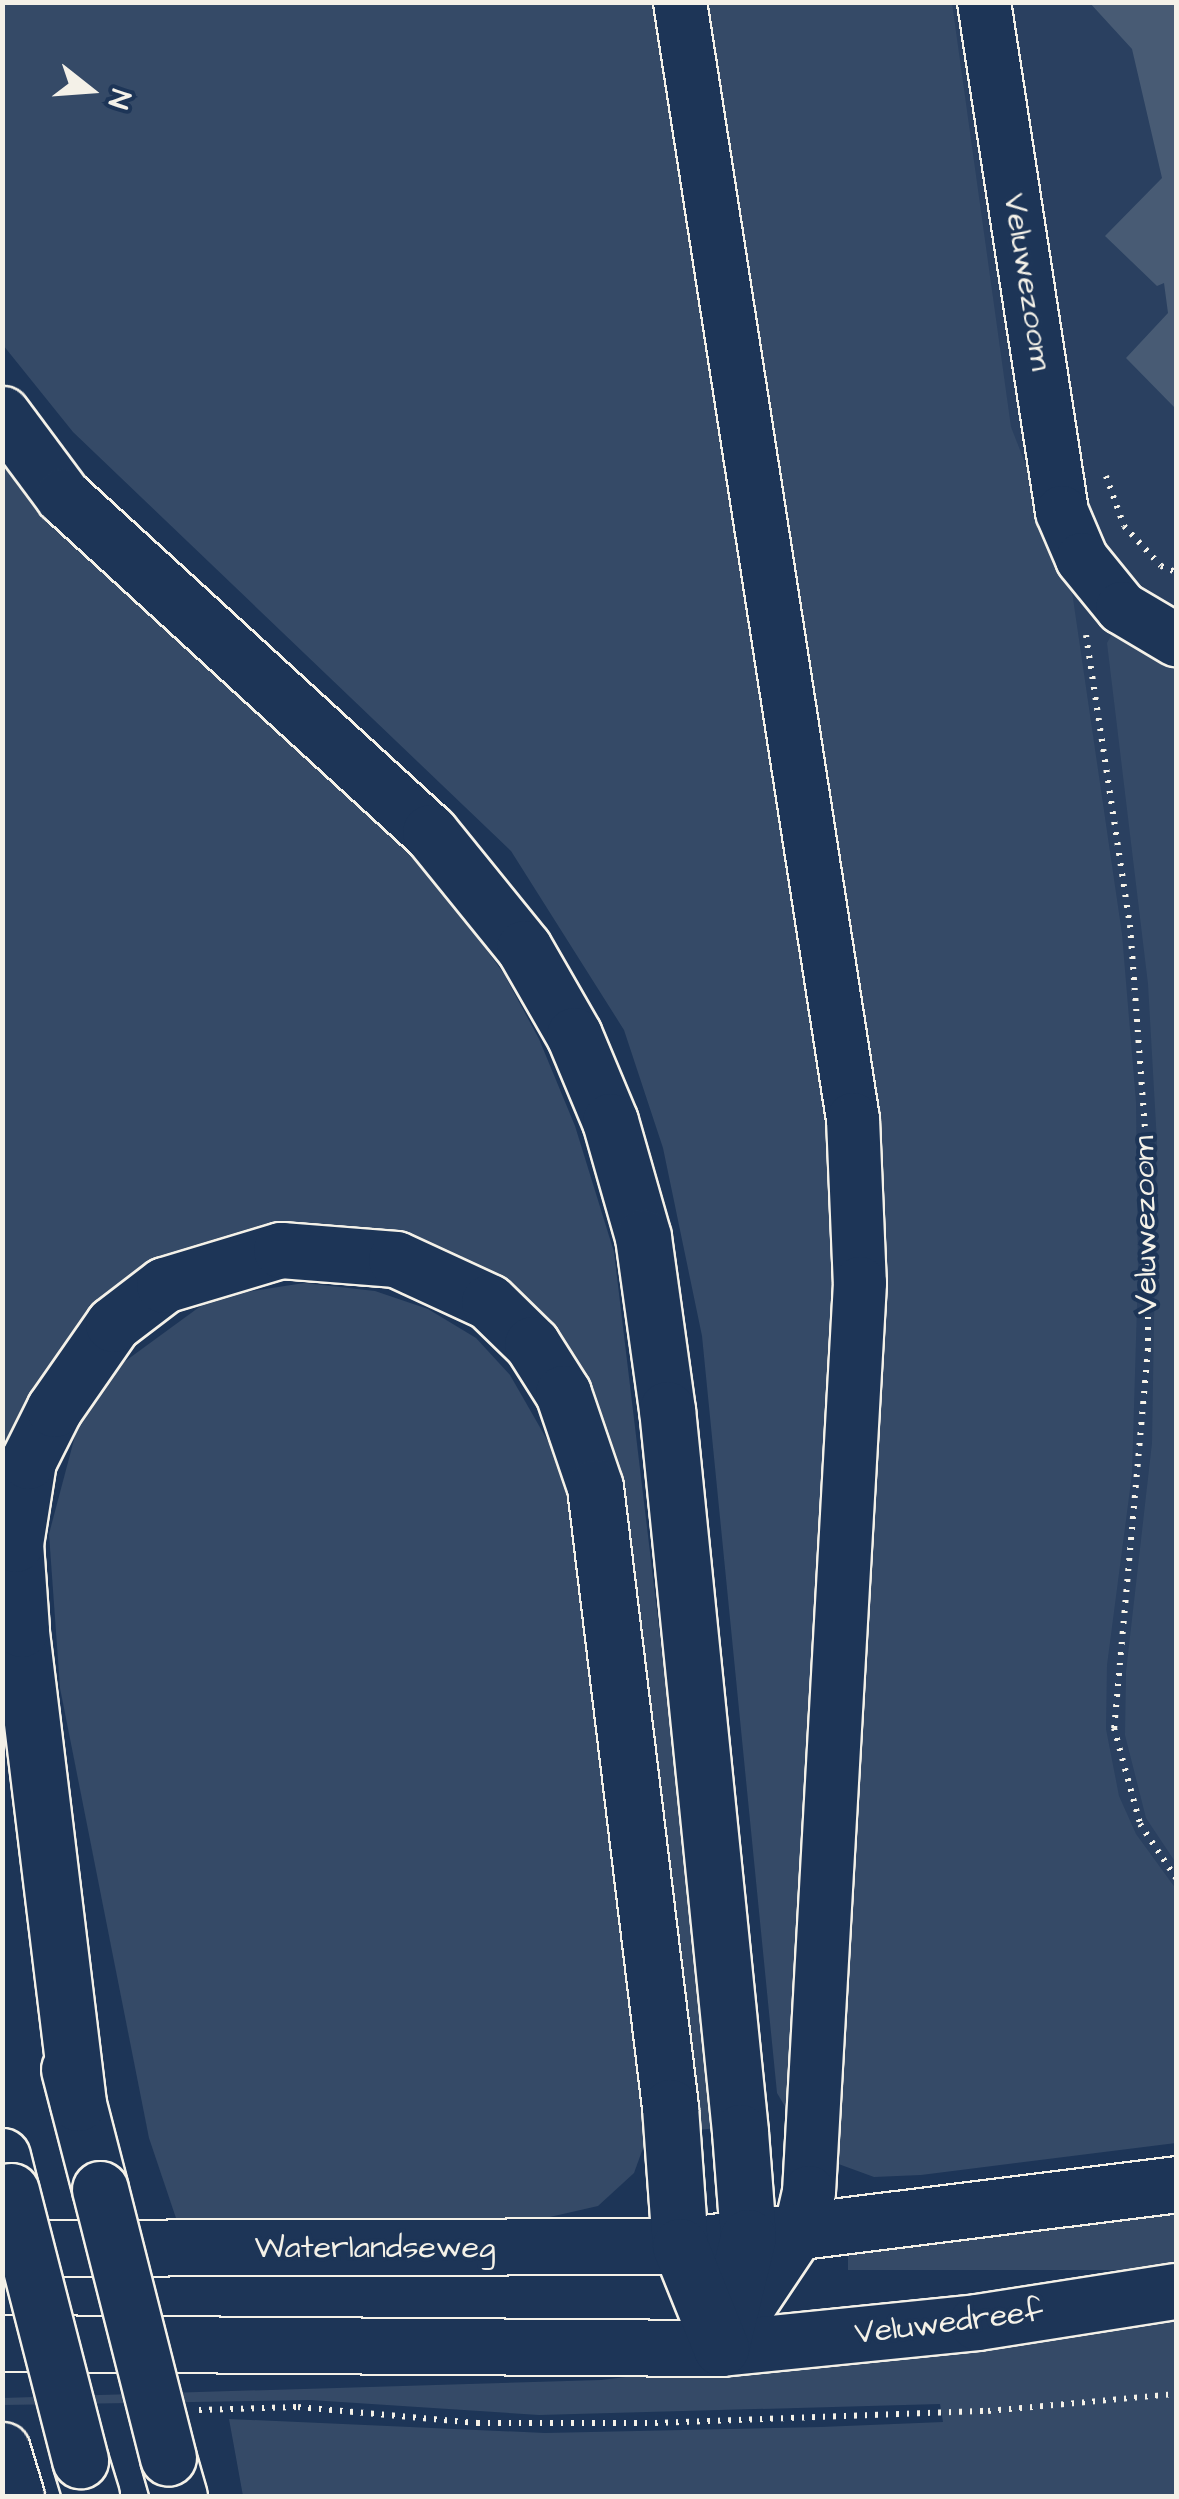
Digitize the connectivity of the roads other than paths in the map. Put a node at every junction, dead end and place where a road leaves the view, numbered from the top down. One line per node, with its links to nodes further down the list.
1 (680, 2): 9 (street)
2 (984, 2): 4 (street, Veluwezoom)
3 (2, 414): 9 (main road)
4 (1176, 640)
5 (2, 1799): 6 (main road)
6 (78, 2103): 10 (main road); 15 (main road, bridge)
7 (7, 2173): 16 (main road, bridge)
8 (1176, 2184): 9 (main road)
9 (774, 2233): 10 (main road, Waterlandseweg); 14 (main road)
10 (680, 2246): 11 (main road, Waterlandseweg); 14 (main road)
11 (2, 2248)
12 (1176, 2290): 14 (main road, Veluwedreef)
13 (2, 2343): 14 (main road)
14 (721, 2348)
15 (179, 2455)
16 (86, 2478)

